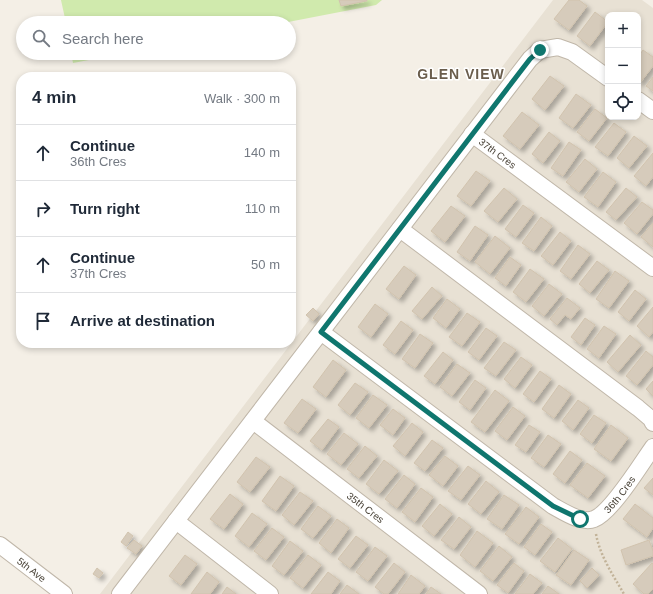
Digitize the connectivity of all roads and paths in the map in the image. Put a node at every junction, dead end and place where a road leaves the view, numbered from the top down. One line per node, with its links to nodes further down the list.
1 (605, 76): 4 (street, 37th Cres)
2 (641, 102): 3 (street)
3 (653, 111)
4 (472, 134): 5 (street); 6 (street, 37th Cres)
5 (400, 229): 7 (street); 9 (street)
6 (653, 268)
7 (321, 332): 8 (street); 11 (street, 36th Cres)
8 (253, 421): 12 (street); 17 (street, 35th Cres)
9 (653, 423)
10 (653, 448): 11 (street, 36th Cres)
11 (593, 520): 18 (path)
12 (176, 521): 15 (street); 16 (street)
13 (0, 545): 14 (street, 5th Ave)
14 (64, 594)
15 (120, 594)
16 (270, 594)
17 (479, 594)
18 (624, 594)

